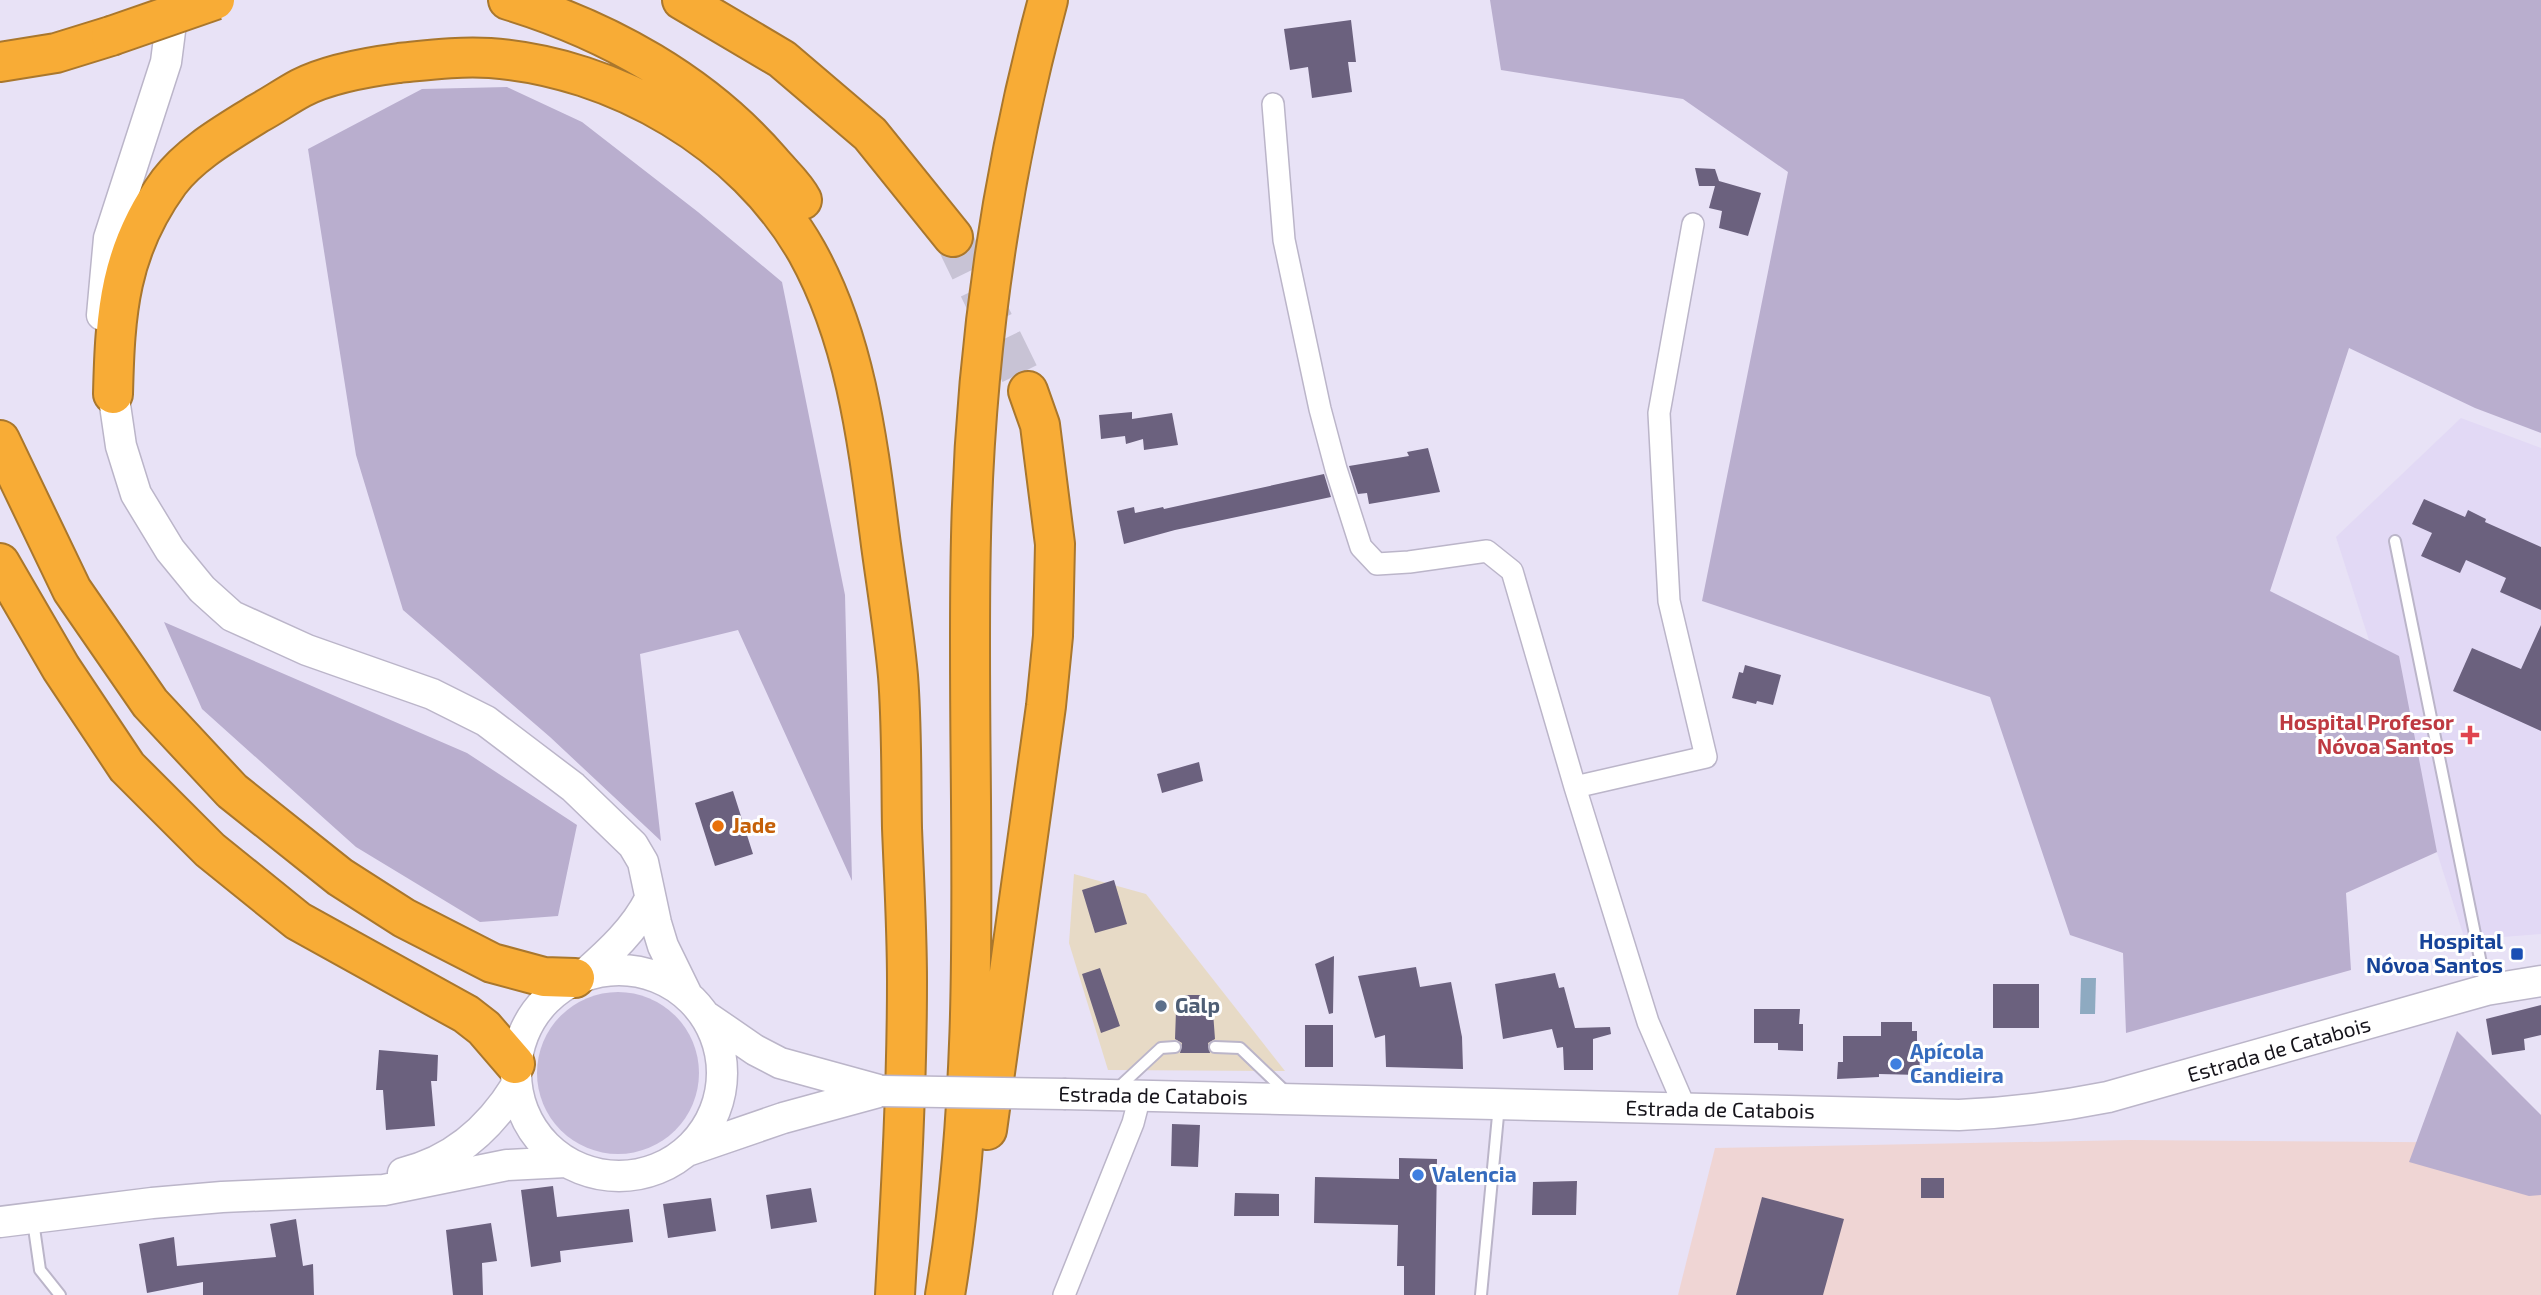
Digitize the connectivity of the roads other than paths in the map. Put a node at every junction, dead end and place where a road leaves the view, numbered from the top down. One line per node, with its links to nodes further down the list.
1 (174, 0): 11 (main road)
2 (215, 0): 6 (highway, bridge)
3 (508, 0): 15 (highway)
4 (682, 0): 9 (highway)
5 (1048, 0): 38 (highway)
6 (0, 61)
7 (1273, 104): 16 (street)
8 (1693, 224): 16 (street)
9 (953, 237)
10 (1028, 391): 39 (highway)
11 (113, 394): 15 (highway); 17 (main road)
12 (0, 440): 18 (highway)
13 (2395, 541): 20 (lane)
14 (0, 563): 24 (highway)
15 (898, 677): 37 (highway)
16 (1576, 787): 30 (street)
17 (650, 899): 18 (main road); 21 (main road)
18 (580, 976): 21 (main road); 24 (main road)
19 (2541, 981): 20 (main road, Estrada de Catabois)
20 (2486, 990): 30 (main road, Estrada de Catabois)
21 (695, 1004): 25 (main road); 31 (main road)
22 (1175, 1047): 26 (lane)
23 (1215, 1047): 28 (lane)
24 (516, 1075): 32 (main road); 33 (main road)
25 (882, 1091): 26 (main road, Estrada de Catabois, bridge); 31 (main road)
26 (1111, 1095): 27 (main road, Estrada de Catabois)
27 (1140, 1096): 28 (main road, Estrada de Catabois); 40 (street)
28 (1294, 1099): 29 (main road, Estrada de Catabois)
29 (1499, 1105): 30 (main road, Estrada de Catabois); 41 (lane)
30 (1686, 1110)
31 (686, 1152): 32 (main road)
32 (565, 1162): 33 (main road)
33 (289, 1193): 34 (main road)
34 (33, 1217): 35 (main road); 36 (lane)
35 (0, 1222)
36 (60, 1295)
37 (895, 1295)
38 (946, 1295)
39 (961, 1295)
40 (1064, 1295)
41 (1481, 1295)

